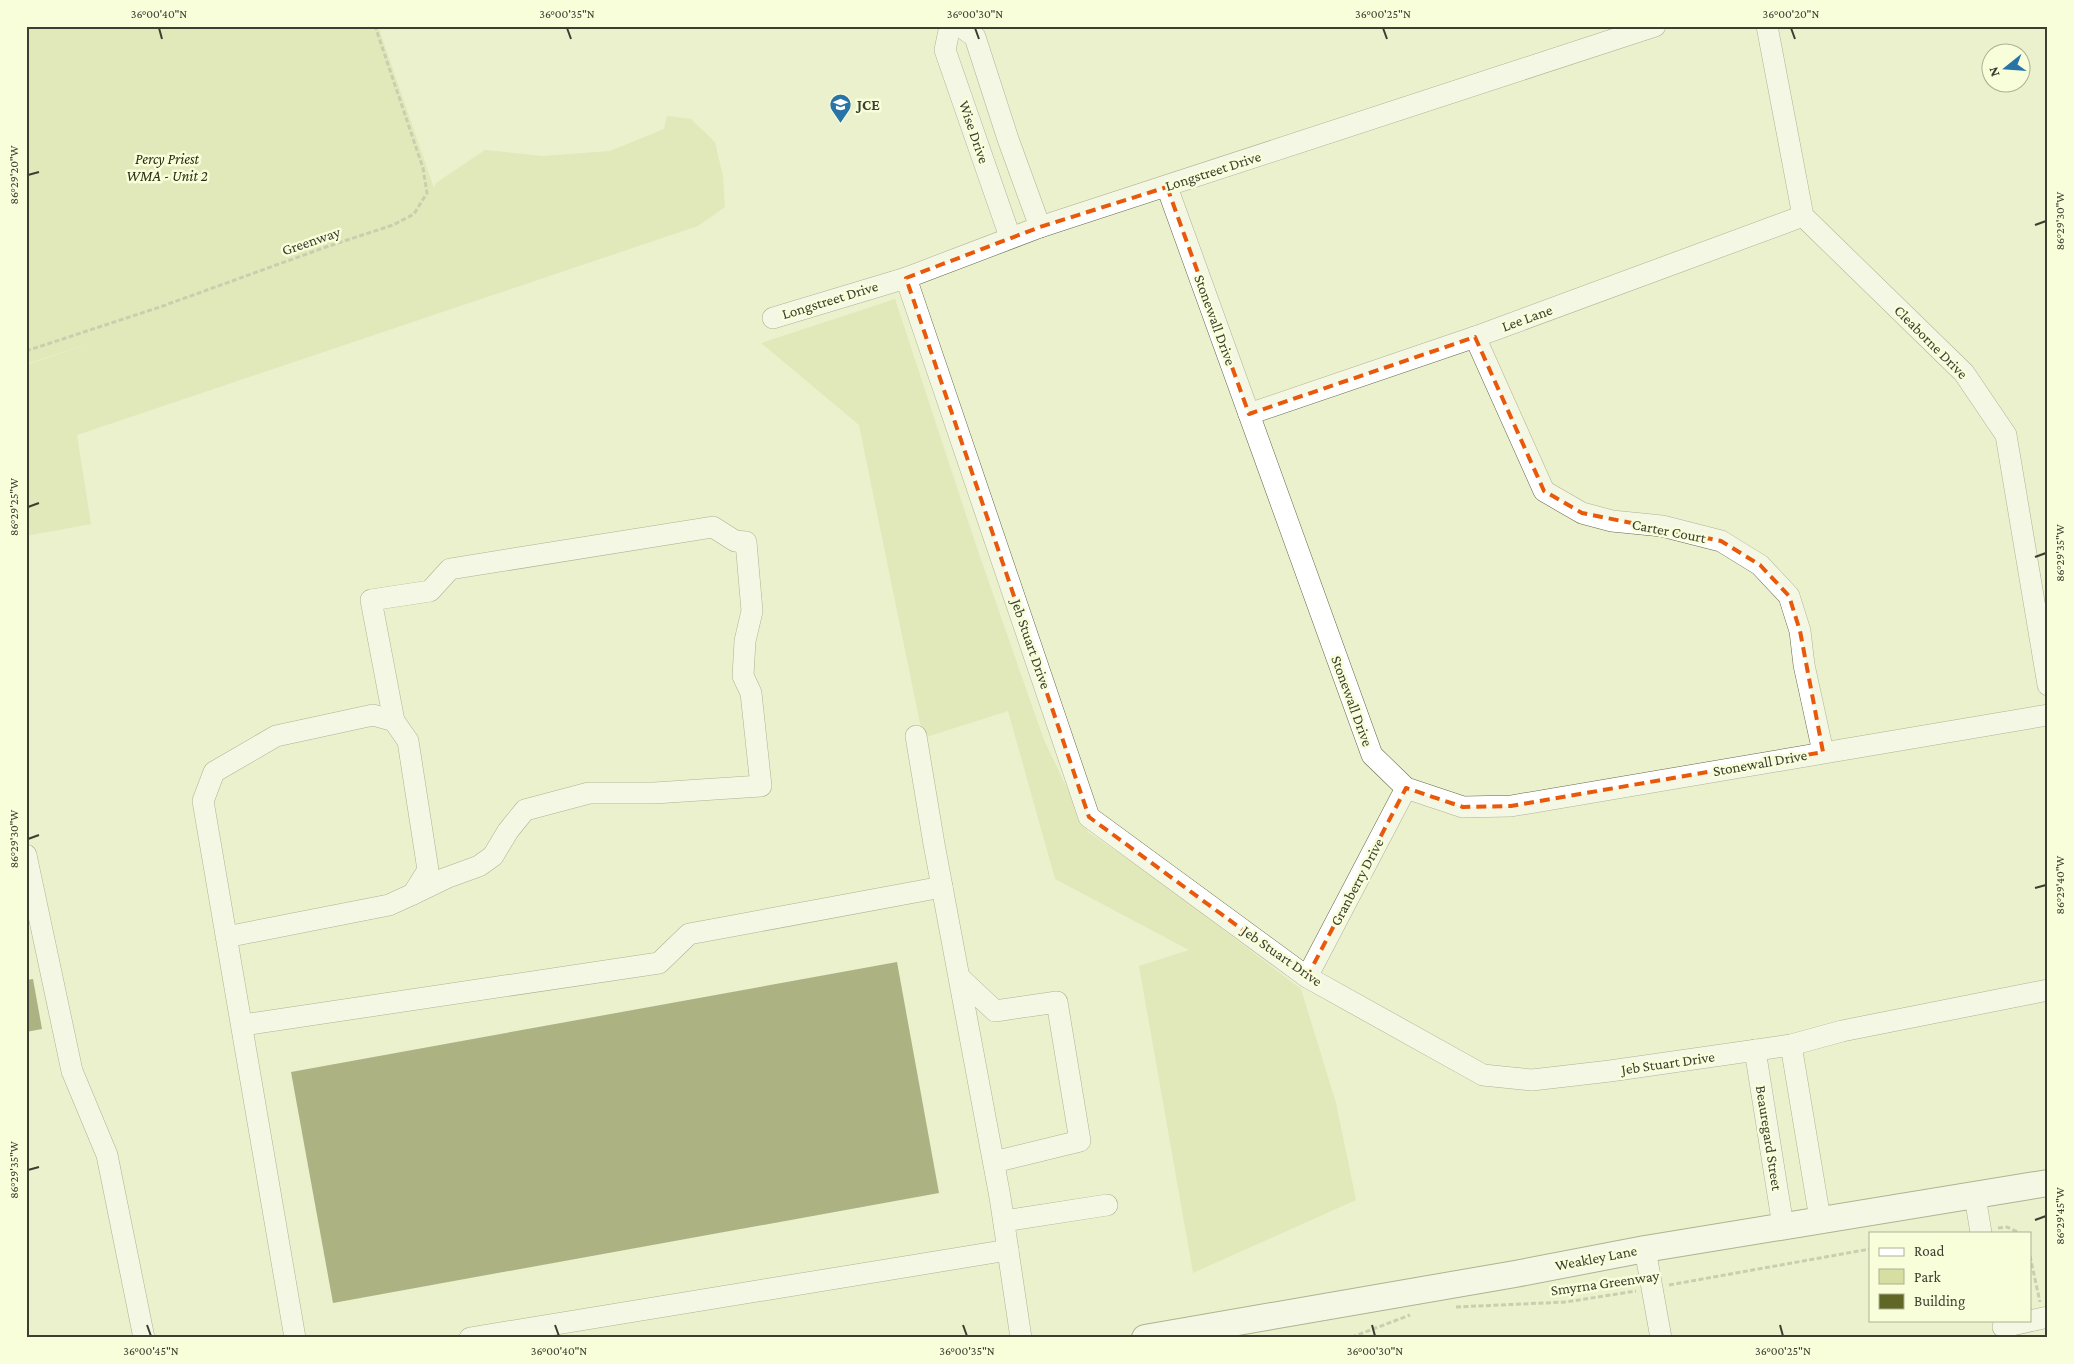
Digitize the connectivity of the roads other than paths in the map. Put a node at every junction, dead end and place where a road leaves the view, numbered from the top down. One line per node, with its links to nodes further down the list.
1 (950, 26): 8 (street, Wise Drive)
2 (960, 26): 7 (street, Wise Drive)
3 (1655, 26): 5 (street, Longstreet Drive)
4 (1767, 26): 6 (street)
5 (1167, 187): 7 (street, Longstreet Drive); 12 (street, Stonewall Drive)
6 (1803, 216): 11 (street, Lee Lane); 13 (street, Cleaborne Drive)
7 (1040, 227): 8 (street, Longstreet Drive)
8 (1010, 237): 9 (street, Longstreet Drive)
9 (906, 278): 10 (street, Longstreet Drive); 23 (street, Jeb Stuart Drive)
10 (773, 318)
11 (1475, 337): 12 (street, Lee Lane); 17 (street, Carter Court)
12 (1249, 414): 18 (street, Stonewall Drive)
13 (2048, 685)
14 (2048, 715): 17 (street, Stonewall Drive)
15 (394, 721): 21 (street); 21 (street); 22 (street)
16 (916, 736): 20 (street)
17 (1823, 752): 18 (street, Stonewall Drive)
18 (1406, 788): 23 (street, Granberry Drive)
19 (26, 855): 43 (street)
20 (942, 887): 24 (street); 26 (street)
21 (413, 894): 22 (street)
22 (226, 936): 26 (street)
23 (1307, 977): 28 (street, Jeb Stuart Drive)
24 (960, 978): 29 (street); 29 (street)
25 (2048, 990): 27 (street, Jeb Stuart Drive)
26 (243, 1025): 44 (street)
27 (1791, 1045): 28 (street, Jeb Stuart Drive); 33 (street)
28 (1755, 1050): 35 (street, Beauregard Street)
29 (994, 1162): 34 (street)
30 (2048, 1184): 31 (main road, Weakley Lane)
31 (1975, 1196): 33 (main road, Weakley Lane); 36 (street)
32 (1107, 1205): 34 (street)
33 (1820, 1219): 35 (main road, Weakley Lane)
34 (1004, 1221): 38 (street)
35 (1783, 1226): 37 (main road, Weakley Lane)
36 (1981, 1232)
37 (1645, 1249): 47 (main road, Weakley Lane); 48 (street)
38 (1008, 1250): 45 (street); 46 (street)
39 (2046, 1317): 40 (street)
40 (2032, 1321)
41 (2027, 1322): 42 (street)
42 (2004, 1328)
43 (144, 1338)
44 (296, 1338)
45 (470, 1338)
46 (1020, 1338)
47 (1145, 1338)
48 (1661, 1338)

